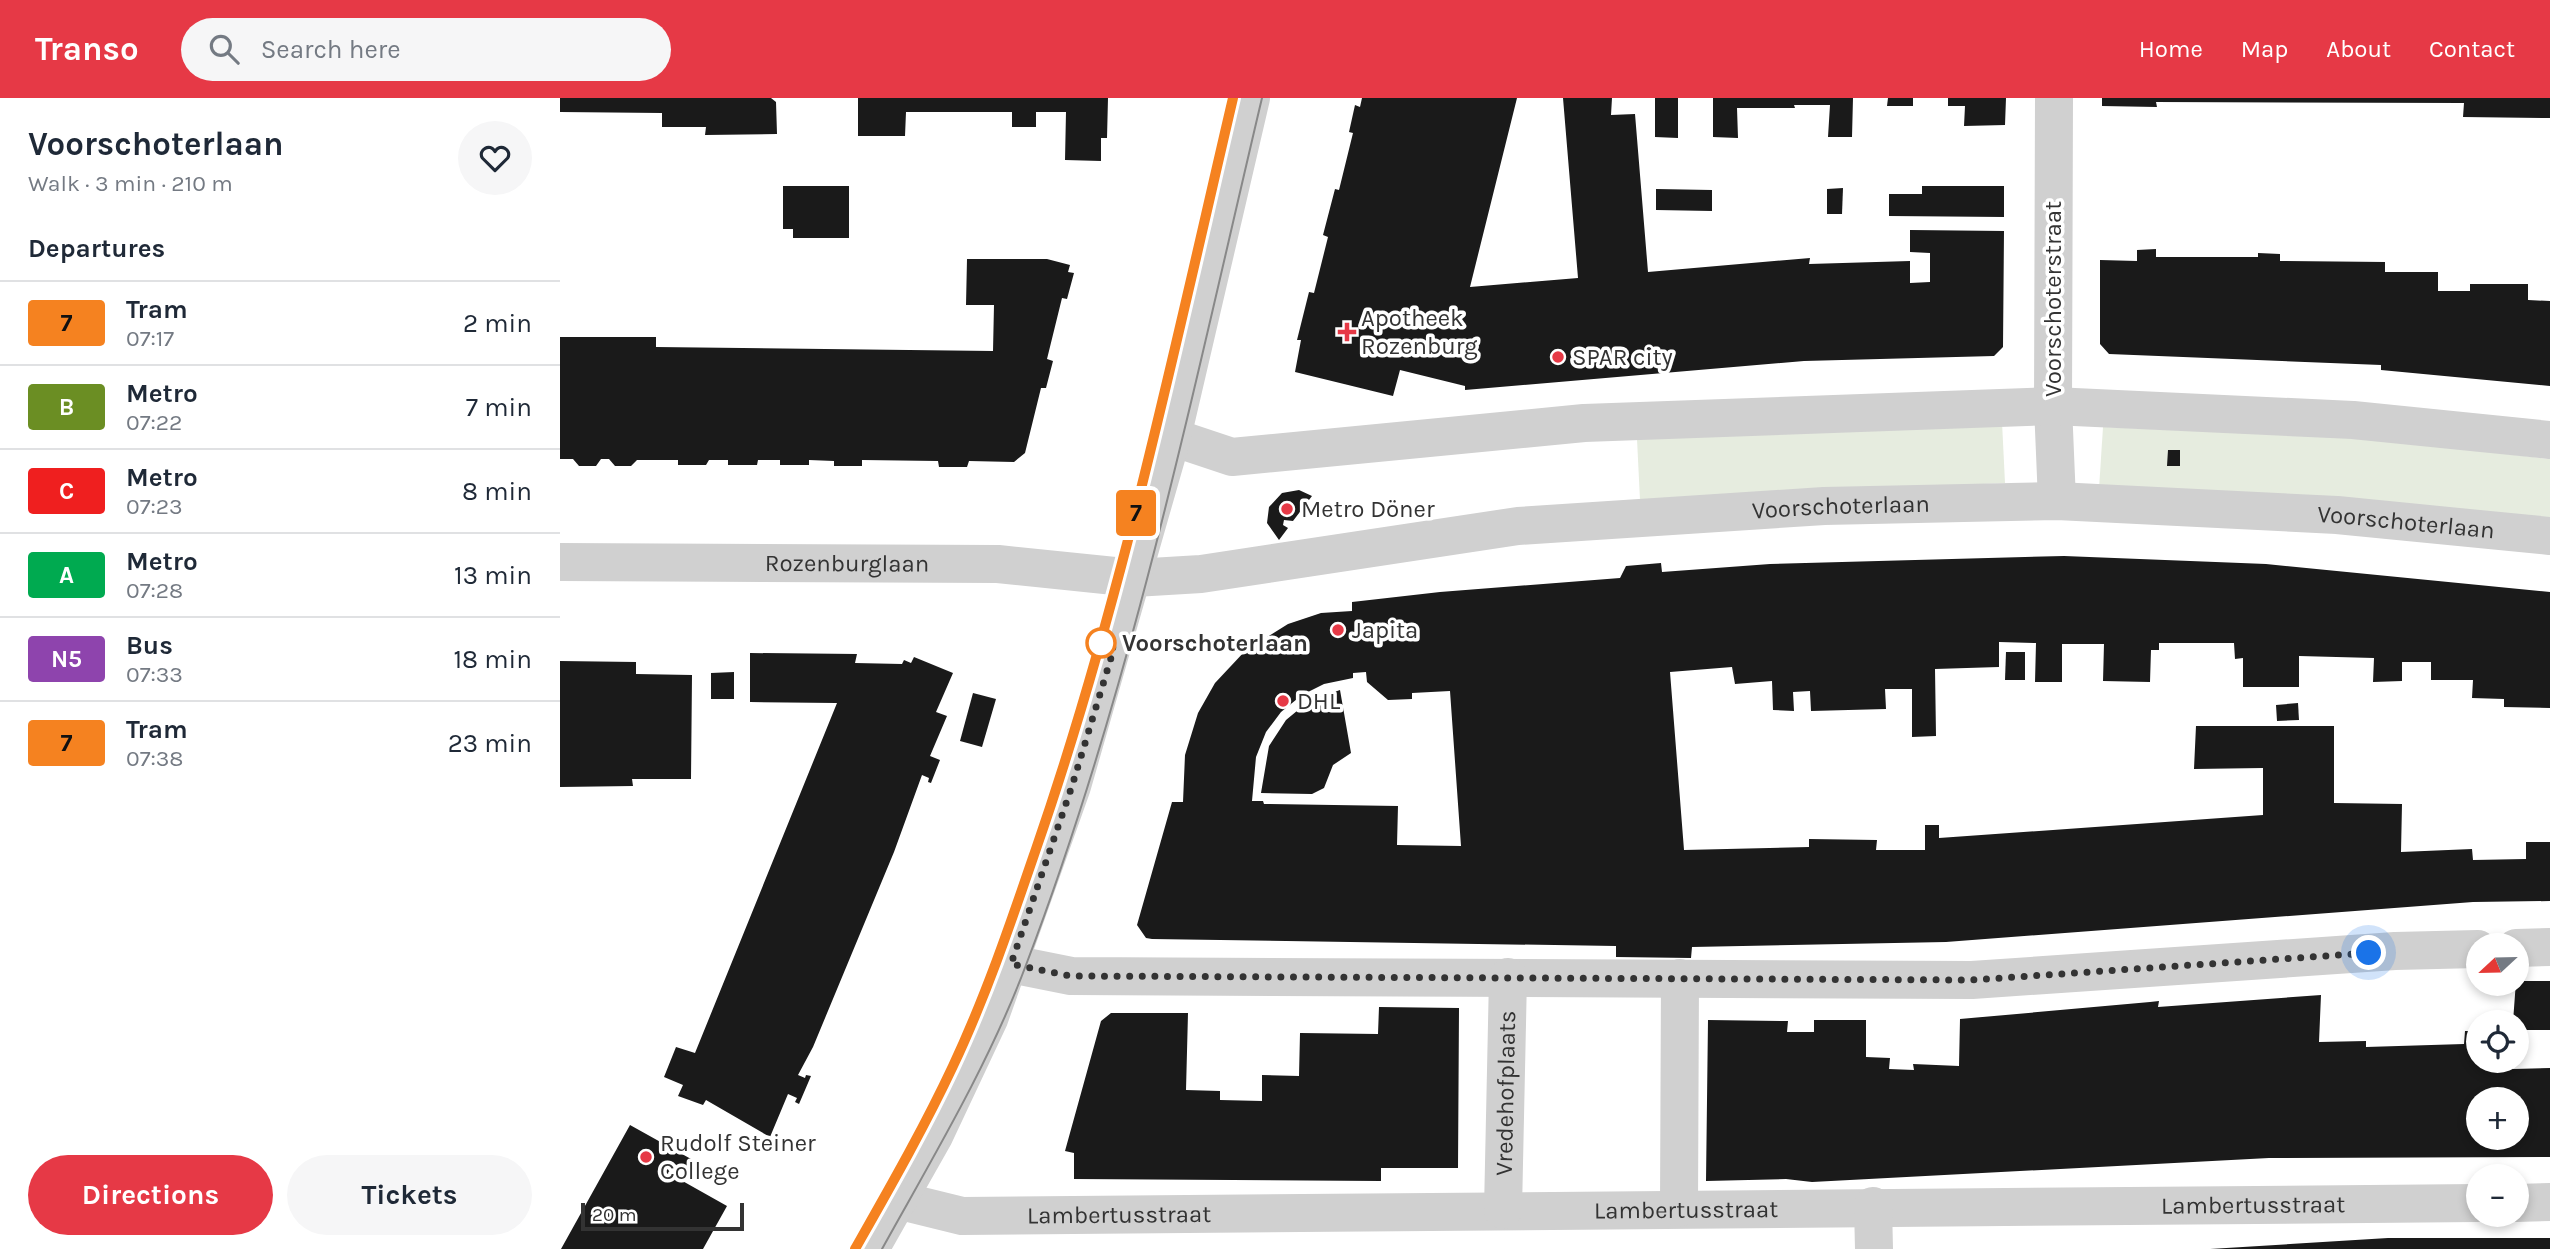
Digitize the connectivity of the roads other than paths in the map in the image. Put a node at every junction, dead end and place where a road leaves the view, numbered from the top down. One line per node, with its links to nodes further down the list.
1 (1251, 98): 4 (street)
2 (2054, 98): 3 (street, Voorschoterstraat)
3 (2053, 406): 4 (street); 5 (street); 6 (street, Voorschoterstraat)
4 (1172, 437): 9 (street)
5 (2550, 440)
6 (2057, 501): 7 (street, Voorschoterlaan); 9 (street, Voorschoterlaan)
7 (2550, 536)
8 (560, 562): 9 (street, Rozenburglaan)
9 (1133, 578): 13 (street)
10 (2550, 947): 11 (street)
11 (2529, 948)
12 (2466, 949): 15 (street)
13 (1011, 964): 14 (street); 16 (street)
14 (1508, 976): 15 (street); 22 (street, Vredehofplaats)
15 (1680, 978): 21 (street)
16 (897, 1200): 22 (street, Lambertusstraat); 23 (street)
17 (2550, 1202): 19 (street)
18 (2466, 1203): 20 (street, Lambertusstraat)
19 (2529, 1203)
20 (1873, 1206): 21 (street, Lambertusstraat); 24 (street)
21 (1679, 1208): 22 (street, Lambertusstraat)
22 (1503, 1210)
23 (870, 1249)
24 (1874, 1249)

